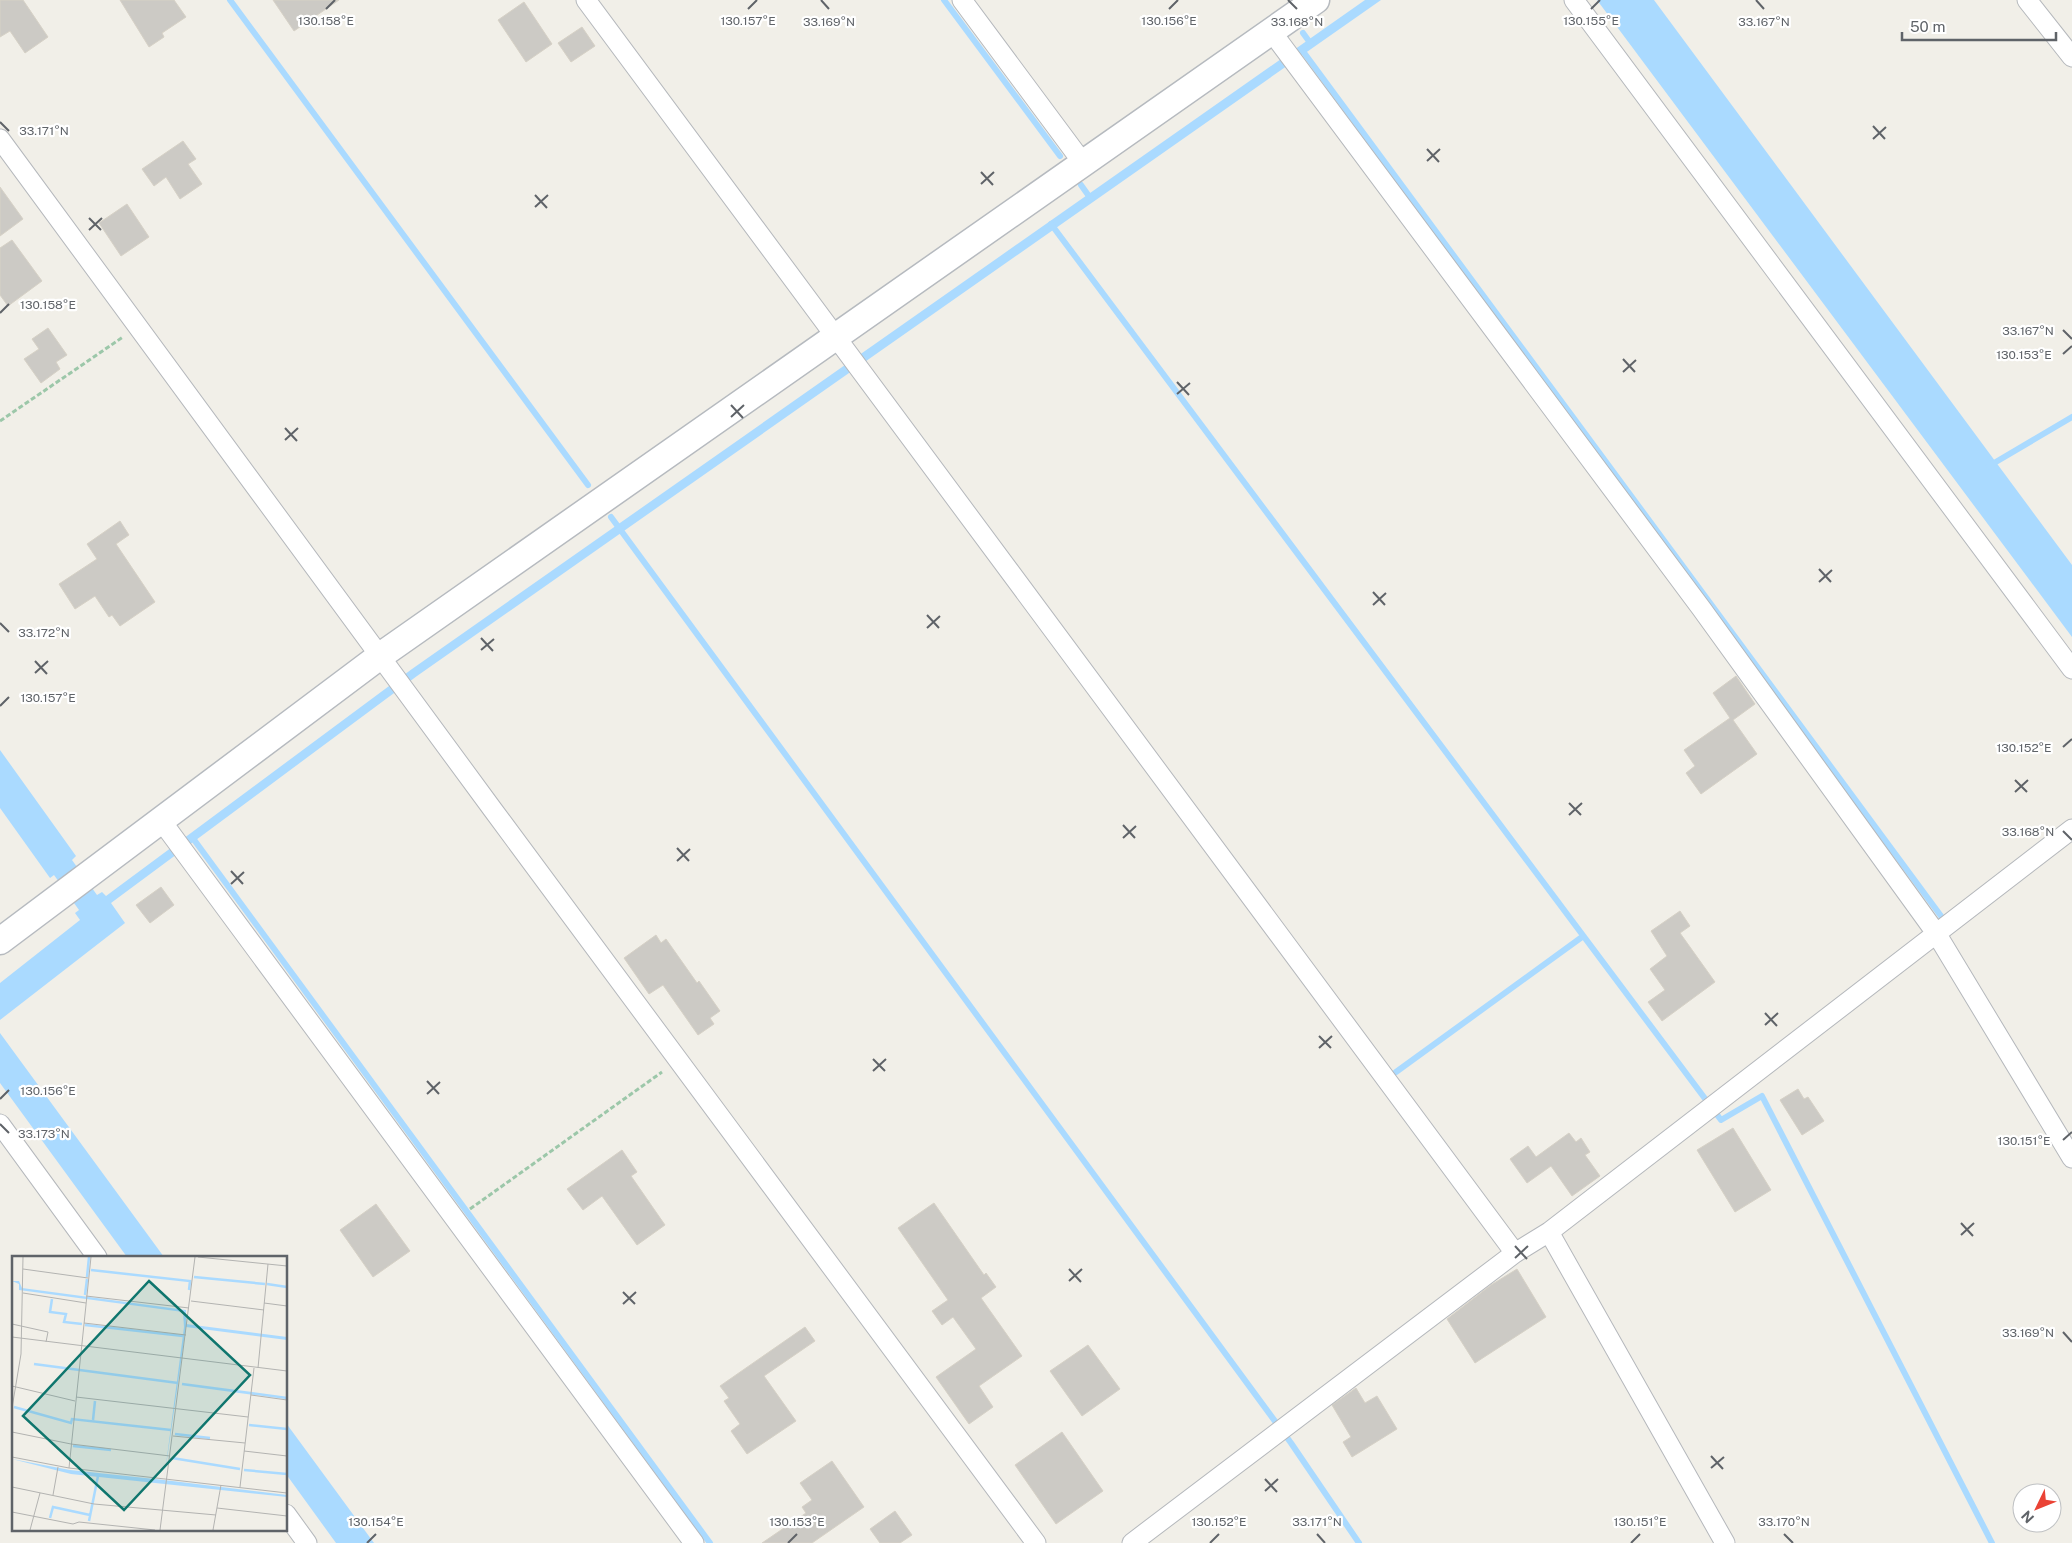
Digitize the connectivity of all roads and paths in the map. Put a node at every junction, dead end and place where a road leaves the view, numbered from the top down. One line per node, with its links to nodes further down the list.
1 (586, 0): 11 (street)
2 (962, 0): 9 (street)
3 (1316, 0): 6 (street)
4 (1574, 0): 14 (street)
5 (2026, 0): 7 (street)
6 (1277, 40): 9 (street); 17 (street)
7 (2072, 58)
8 (0, 139): 10 (street)
9 (1083, 163): 11 (street)
10 (138, 327): 12 (path); 13 (street)
11 (849, 354): 13 (street); 24 (street)
12 (0, 421)
13 (387, 665): 15 (street); 19 (street)
14 (2072, 668)
15 (167, 829): 18 (street); 28 (street)
16 (2072, 829): 17 (street)
17 (1936, 933): 21 (street); 23 (street)
18 (0, 941)
19 (678, 1060): 22 (path); 29 (street)
20 (0, 1124): 25 (street)
21 (2072, 1158)
22 (475, 1205)
23 (1549, 1232): 24 (street); 31 (street)
24 (1515, 1253): 30 (street)
25 (97, 1256)
26 (288, 1517): 27 (street)
27 (307, 1543)
28 (694, 1543)
29 (1036, 1543)
30 (1132, 1543)
31 (1726, 1543)

